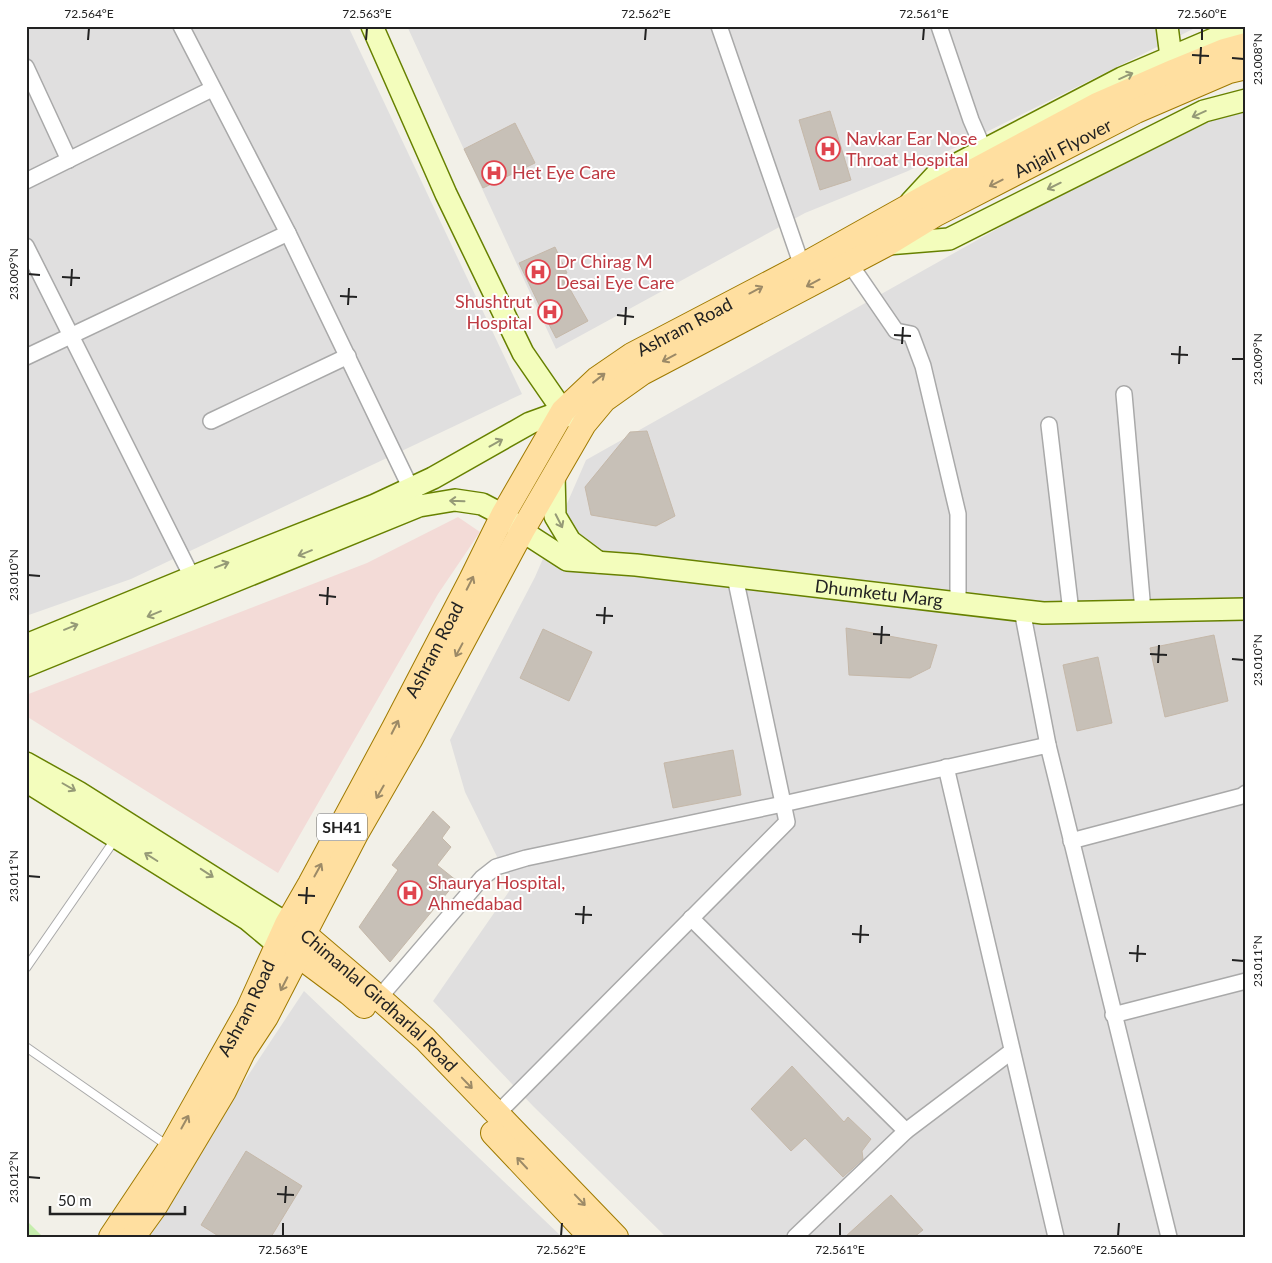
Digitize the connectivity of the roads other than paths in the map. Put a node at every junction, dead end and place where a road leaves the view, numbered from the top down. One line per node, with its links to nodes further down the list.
1 (181, 26): 11 (street)
2 (372, 26): 27 (street)
3 (719, 26): 22 (street)
4 (940, 26): 13 (street)
5 (1167, 26): 8 (street)
6 (1246, 30): 8 (street)
7 (1246, 45): 16 (main road, Anjali Flyover)
8 (1171, 57): 13 (street, one-way to 8)
9 (1246, 67): 16 (main road, Anjali Flyover, one-way to 16)
10 (26, 68): 14 (street)
11 (212, 89): 14 (street); 18 (street)
12 (1246, 100): 19 (street, one-way to 19)
13 (984, 150): 17 (street)
14 (69, 160): 15 (street)
15 (26, 181)
16 (932, 204): 17 (main road, Anjali Flyover); 19 (main road, Anjali Flyover)
17 (906, 207): 22 (main road, Ashram Road)
18 (288, 233): 23 (street); 25 (street)
19 (887, 244): 21 (main road, Ashram Road)
20 (26, 246): 23 (street)
21 (850, 264): 29 (main road, Ashram Road, one-way to 29); 38 (street)
22 (802, 266): 27 (main road, Ashram Road, one-way to 22)
23 (72, 336): 24 (street); 36 (street)
24 (26, 356)
25 (348, 356): 28 (street); 32 (street)
26 (1124, 394): 41 (street)
27 (563, 411): 29 (street); 32 (street, one-way to 27); 33 (main road, Ashram Road / SH41)
28 (211, 421)
29 (584, 424): 31 (main road, Ashram Road)
30 (1049, 425): 42 (street)
31 (554, 474): 34 (main road, Ashram Road); 35 (street, one-way to 35)
32 (415, 497): 33 (street, Dhumketu Marg, one-way to 32); 36 (street, one-way to 32); 44 (street, one-way to 44)
33 (503, 514): 34 (street, Dhumketu Marg); 54 (main road, Ashram Road / SH41, one-way to 33)
34 (522, 531): 35 (street, Dhumketu Marg); 54 (main road, Ashram Road, one-way to 54)
35 (598, 562): 37 (street, Dhumketu Marg)
36 (192, 577): 43 (street, one-way to 36)
37 (735, 577): 38 (street, Dhumketu Marg); 50 (street)
38 (958, 603): 40 (street, Dhumketu Marg)
39 (1246, 609): 41 (street, Dhumketu Marg)
40 (1022, 610): 42 (street, Dhumketu Marg); 45 (street)
41 (1143, 611): 42 (street, Dhumketu Marg)
42 (1070, 612)
43 (26, 645)
44 (26, 666)
45 (1048, 745): 47 (street); 52 (street)
46 (26, 763): 54 (street, Chimanlal Girdharlal Road, one-way to 54)
47 (946, 768): 50 (street); 60 (street)
48 (26, 781): 51 (street, Chimanlal Girdharlal Road)
49 (1246, 793): 52 (street)
50 (783, 804): 53 (street); 57 (street)
51 (117, 836): 54 (street, Chimanlal Girdharlal Road, one-way to 51); 55 (lane)
52 (1071, 841): 58 (street)
53 (691, 918): 61 (street); 62 (street)
54 (292, 939): 57 (main road, Chimanlal Girdharlal Road); 63 (main road, Ashram Road / SH41, one-way to 54); 65 (main road, Ashram Road, one-way to 65); 66 (main road, Chimanlal Girdharlal Road, one-way to 54)
55 (26, 968)
56 (1246, 981): 58 (street)
57 (379, 998): 61 (main road, Chimanlal Girdharlal Road, one-way to 61)
58 (1113, 1015): 70 (street)
59 (26, 1047): 63 (lane)
60 (1012, 1051): 62 (street); 69 (street)
61 (497, 1114): 67 (main road, Chimanlal Girdharlal Road, one-way to 67)
62 (906, 1131): 68 (street)
63 (171, 1147): 64 (main road, Ashram Road / SH41)
64 (112, 1237)
65 (133, 1237)
66 (591, 1237)
67 (616, 1237)
68 (795, 1237)
69 (1056, 1237)
70 (1169, 1237)

